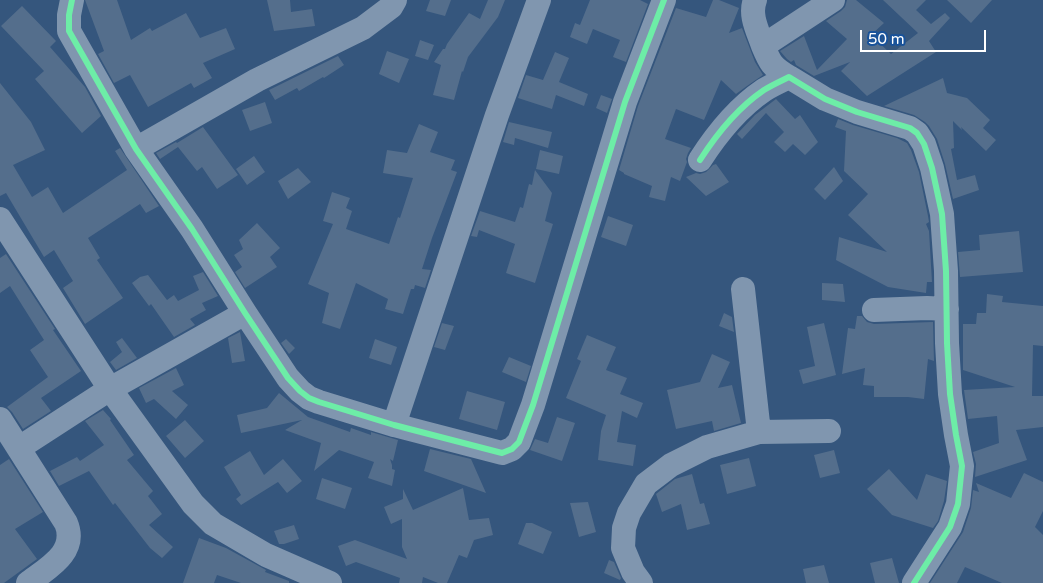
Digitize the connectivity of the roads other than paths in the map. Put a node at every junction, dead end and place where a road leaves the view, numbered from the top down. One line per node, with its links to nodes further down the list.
1 (72, 0): 9 (street)
2 (395, 0): 9 (street)
3 (539, 0): 18 (street)
4 (664, 0): 18 (street)
5 (754, 0): 7 (street)
6 (833, 0): 7 (street)
7 (763, 46): 8 (street)
8 (789, 77): 10 (street); 13 (street)
9 (136, 149): 15 (street)
10 (700, 160)
11 (0, 219): 16 (street)
12 (743, 289): 20 (street)
13 (947, 309): 14 (street); 25 (street)
14 (874, 310)
15 (246, 313): 16 (street); 18 (street)
16 (110, 389): 21 (street); 23 (street)
17 (0, 419): 21 (street)
18 (394, 425)
19 (829, 431): 20 (street)
20 (760, 432): 24 (street)
21 (19, 448): 22 (street)
22 (28, 583)
23 (330, 583)
24 (641, 583)
25 (914, 583)

